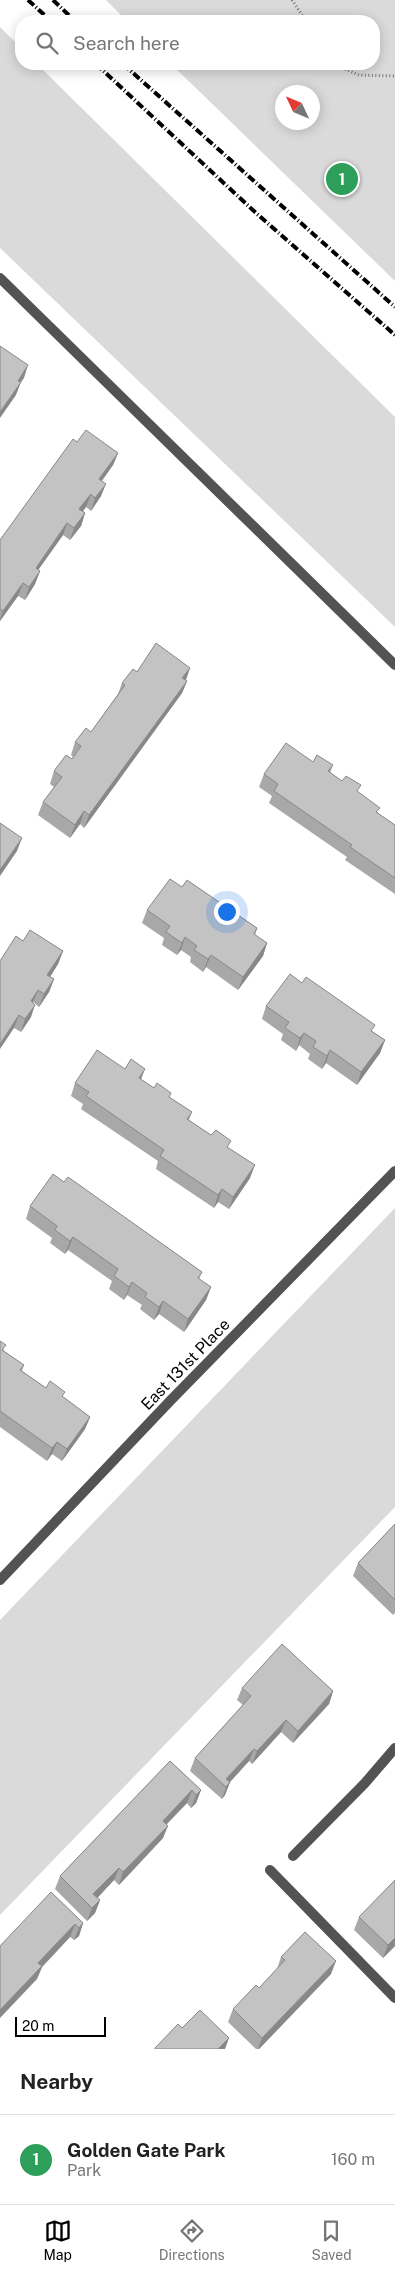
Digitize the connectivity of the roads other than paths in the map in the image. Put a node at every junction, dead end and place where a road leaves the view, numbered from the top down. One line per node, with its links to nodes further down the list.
1 (0, 278): 2 (street)
2 (395, 665)
3 (395, 1171): 4 (street, East 131st Place)
4 (0, 1580)
5 (395, 1748): 6 (street)
6 (294, 1856)
7 (270, 1870): 8 (street)
8 (395, 1998)

